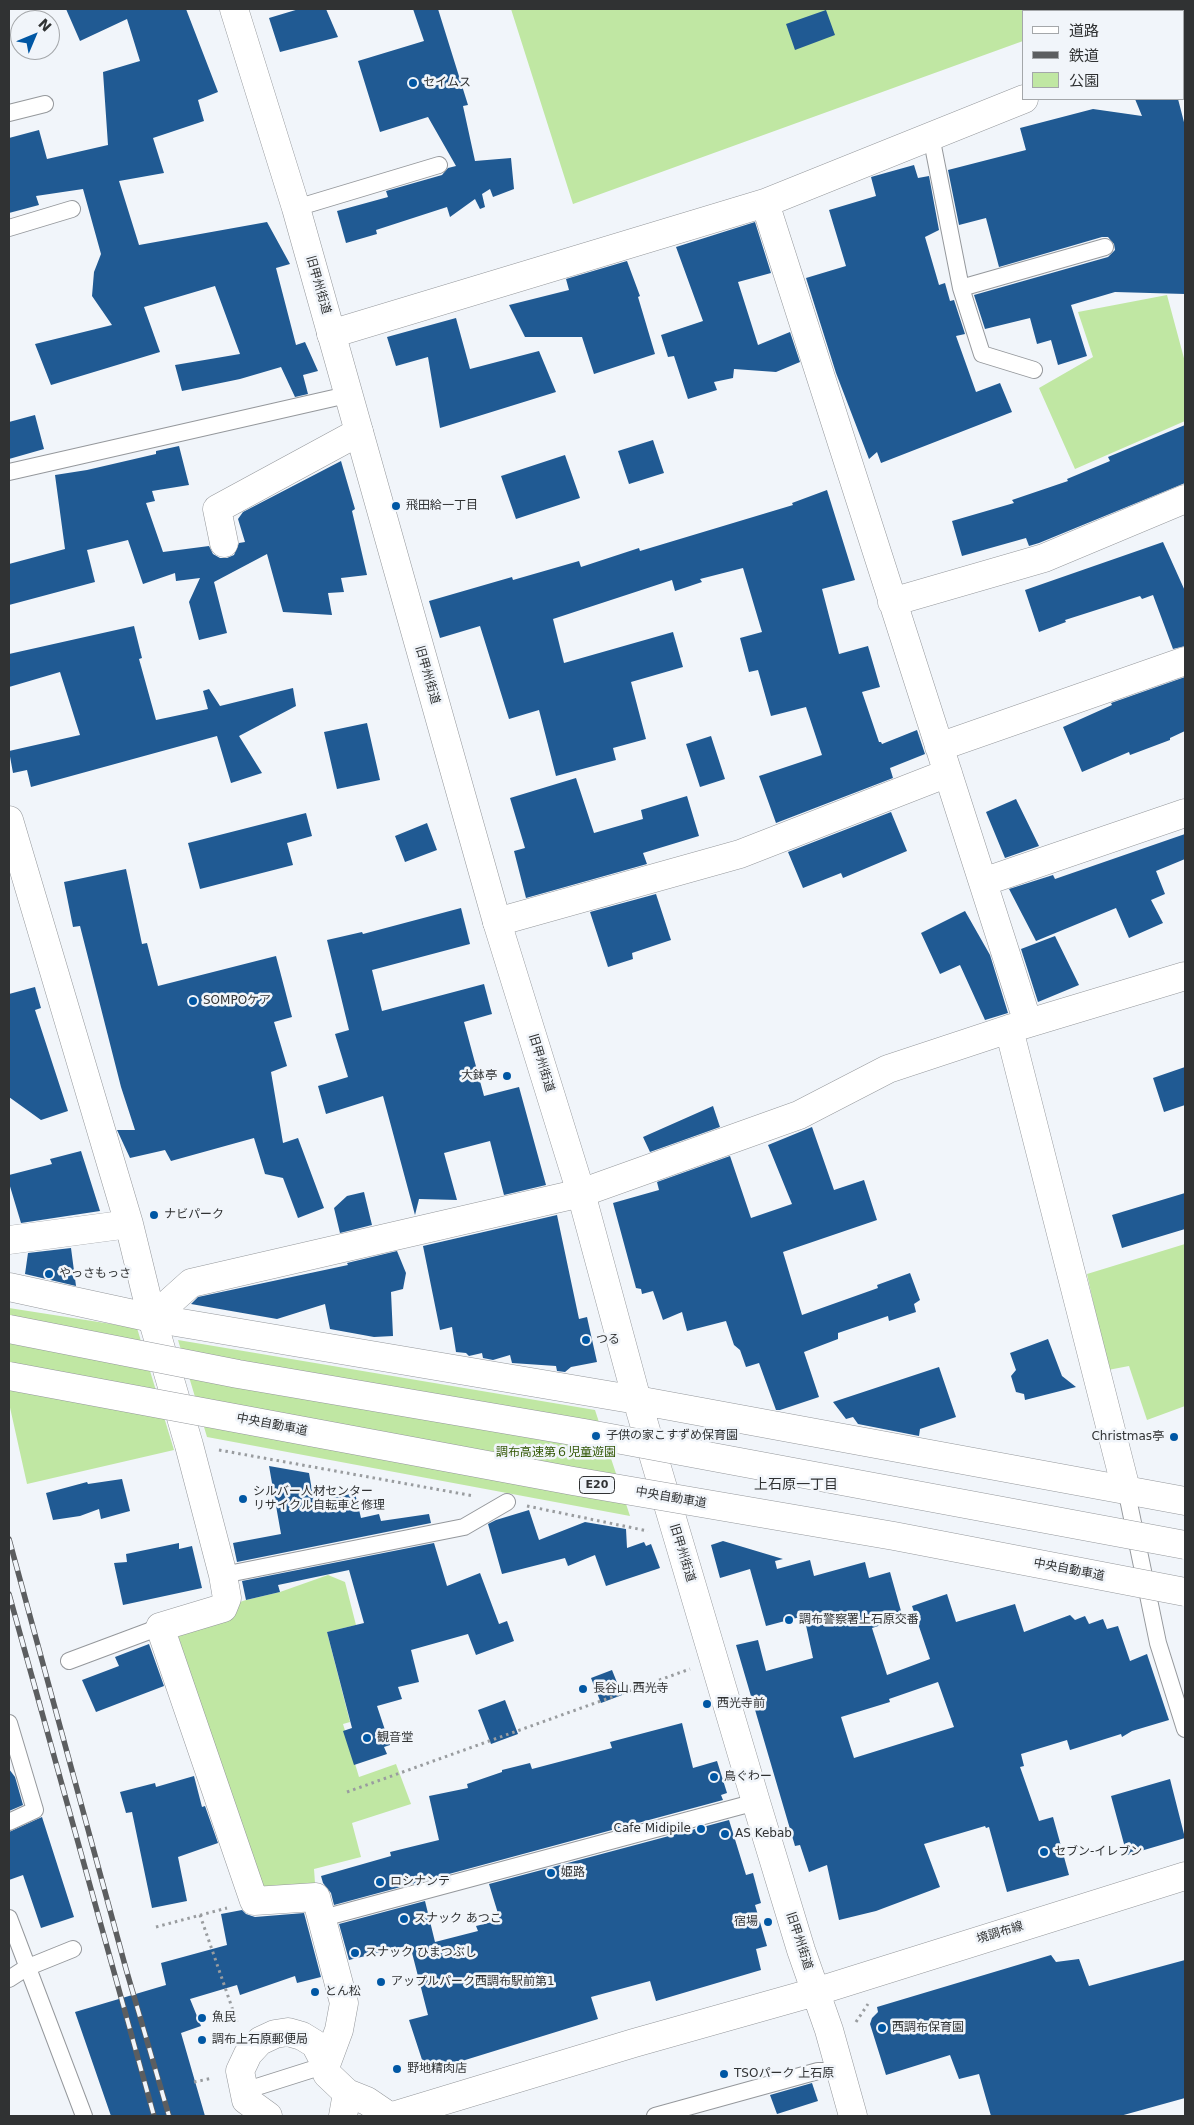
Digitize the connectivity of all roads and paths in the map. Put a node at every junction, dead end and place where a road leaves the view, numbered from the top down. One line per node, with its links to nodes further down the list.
1 (234, 9): 8 (main road, 旧甲州街道)
2 (1022, 100): 5 (main road)
3 (45, 104): 4 (lane)
4 (9, 113)
5 (931, 136): 7 (main road); 12 (lane)
6 (439, 166): 8 (lane)
7 (765, 203): 13 (main road); 20 (main road)
8 (296, 208): 13 (main road, 旧甲州街道)
9 (72, 209): 10 (lane)
10 (9, 228)
11 (1105, 247): 12 (lane)
12 (961, 288): 14 (lane)
13 (332, 334): 15 (main road, 旧甲州街道)
14 (1034, 370)
15 (347, 395): 16 (main road, 旧甲州街道); 17 (lane)
16 (359, 432): 19 (main road); 27 (main road, 旧甲州街道)
17 (9, 472)
18 (1185, 499): 20 (main road)
19 (224, 543)
20 (892, 602): 22 (main road)
21 (1185, 660): 22 (main road)
22 (939, 747): 23 (main road)
23 (948, 773): 26 (main road); 27 (main road)
24 (1185, 813): 26 (main road)
25 (9, 820): 31 (main road)
26 (983, 882): 29 (main road)
27 (497, 922): 30 (main road, 旧甲州街道)
28 (1185, 976): 29 (main road)
29 (1019, 1026): 30 (main road); 39 (main road)
30 (581, 1193): 34 (main road); 37 (main road, 旧甲州街道)
31 (129, 1224): 32 (main road); 34 (main road)
32 (9, 1240)
33 (9, 1287): 34 (main road)
34 (152, 1318): 37 (main road); 38 (main road)
35 (9, 1329): 43 (main road, bridge)
36 (9, 1376): 45 (main road, 中央自動車道 / E20, bridge)
37 (637, 1400): 39 (main road); 42 (main road, 旧甲州街道)
38 (189, 1445): 41 (path); 44 (main road)
39 (1126, 1489): 40 (main road); 50 (lane)
40 (1185, 1501)
41 (507, 1502): 42 (path); 44 (lane)
42 (677, 1537): 47 (main road, 旧甲州街道)
43 (1185, 1544)
44 (223, 1575): 46 (main road)
45 (1185, 1592)
46 (160, 1627): 48 (lane); 55 (main road)
47 (714, 1660): 51 (path); 52 (main road, 旧甲州街道)
48 (69, 1661)
49 (9, 1722): 53 (lane)
50 (1185, 1729)
51 (347, 1792)
52 (756, 1802): 58 (lane); 63 (main road, 旧甲州街道)
53 (9, 1822)
54 (1185, 1876): 63 (main road, 境調布線)
55 (254, 1901): 56 (path); 58 (main road)
56 (200, 1915): 59 (path); 64 (path)
57 (9, 1918): 61 (lane)
58 (323, 1918): 65 (main road)
59 (156, 1927)
60 (73, 1949): 61 (lane)
61 (26, 1968): 62 (lane); 71 (lane)
62 (9, 1979)
63 (815, 1992): 66 (main road, 旧甲州街道); 73 (main road, 境調布線)
64 (248, 2054): 65 (main road); 69 (main road)
65 (326, 2064): 69 (lane); 70 (main road)
66 (840, 2071): 74 (lane); 75 (main road, 旧甲州街道)
67 (214, 2078): 68 (path)
68 (194, 2082)
69 (244, 2091): 72 (main road)
70 (345, 2104): 73 (main road)
71 (84, 2116)
72 (268, 2116)
73 (391, 2116)
74 (655, 2116)
75 (853, 2116)

